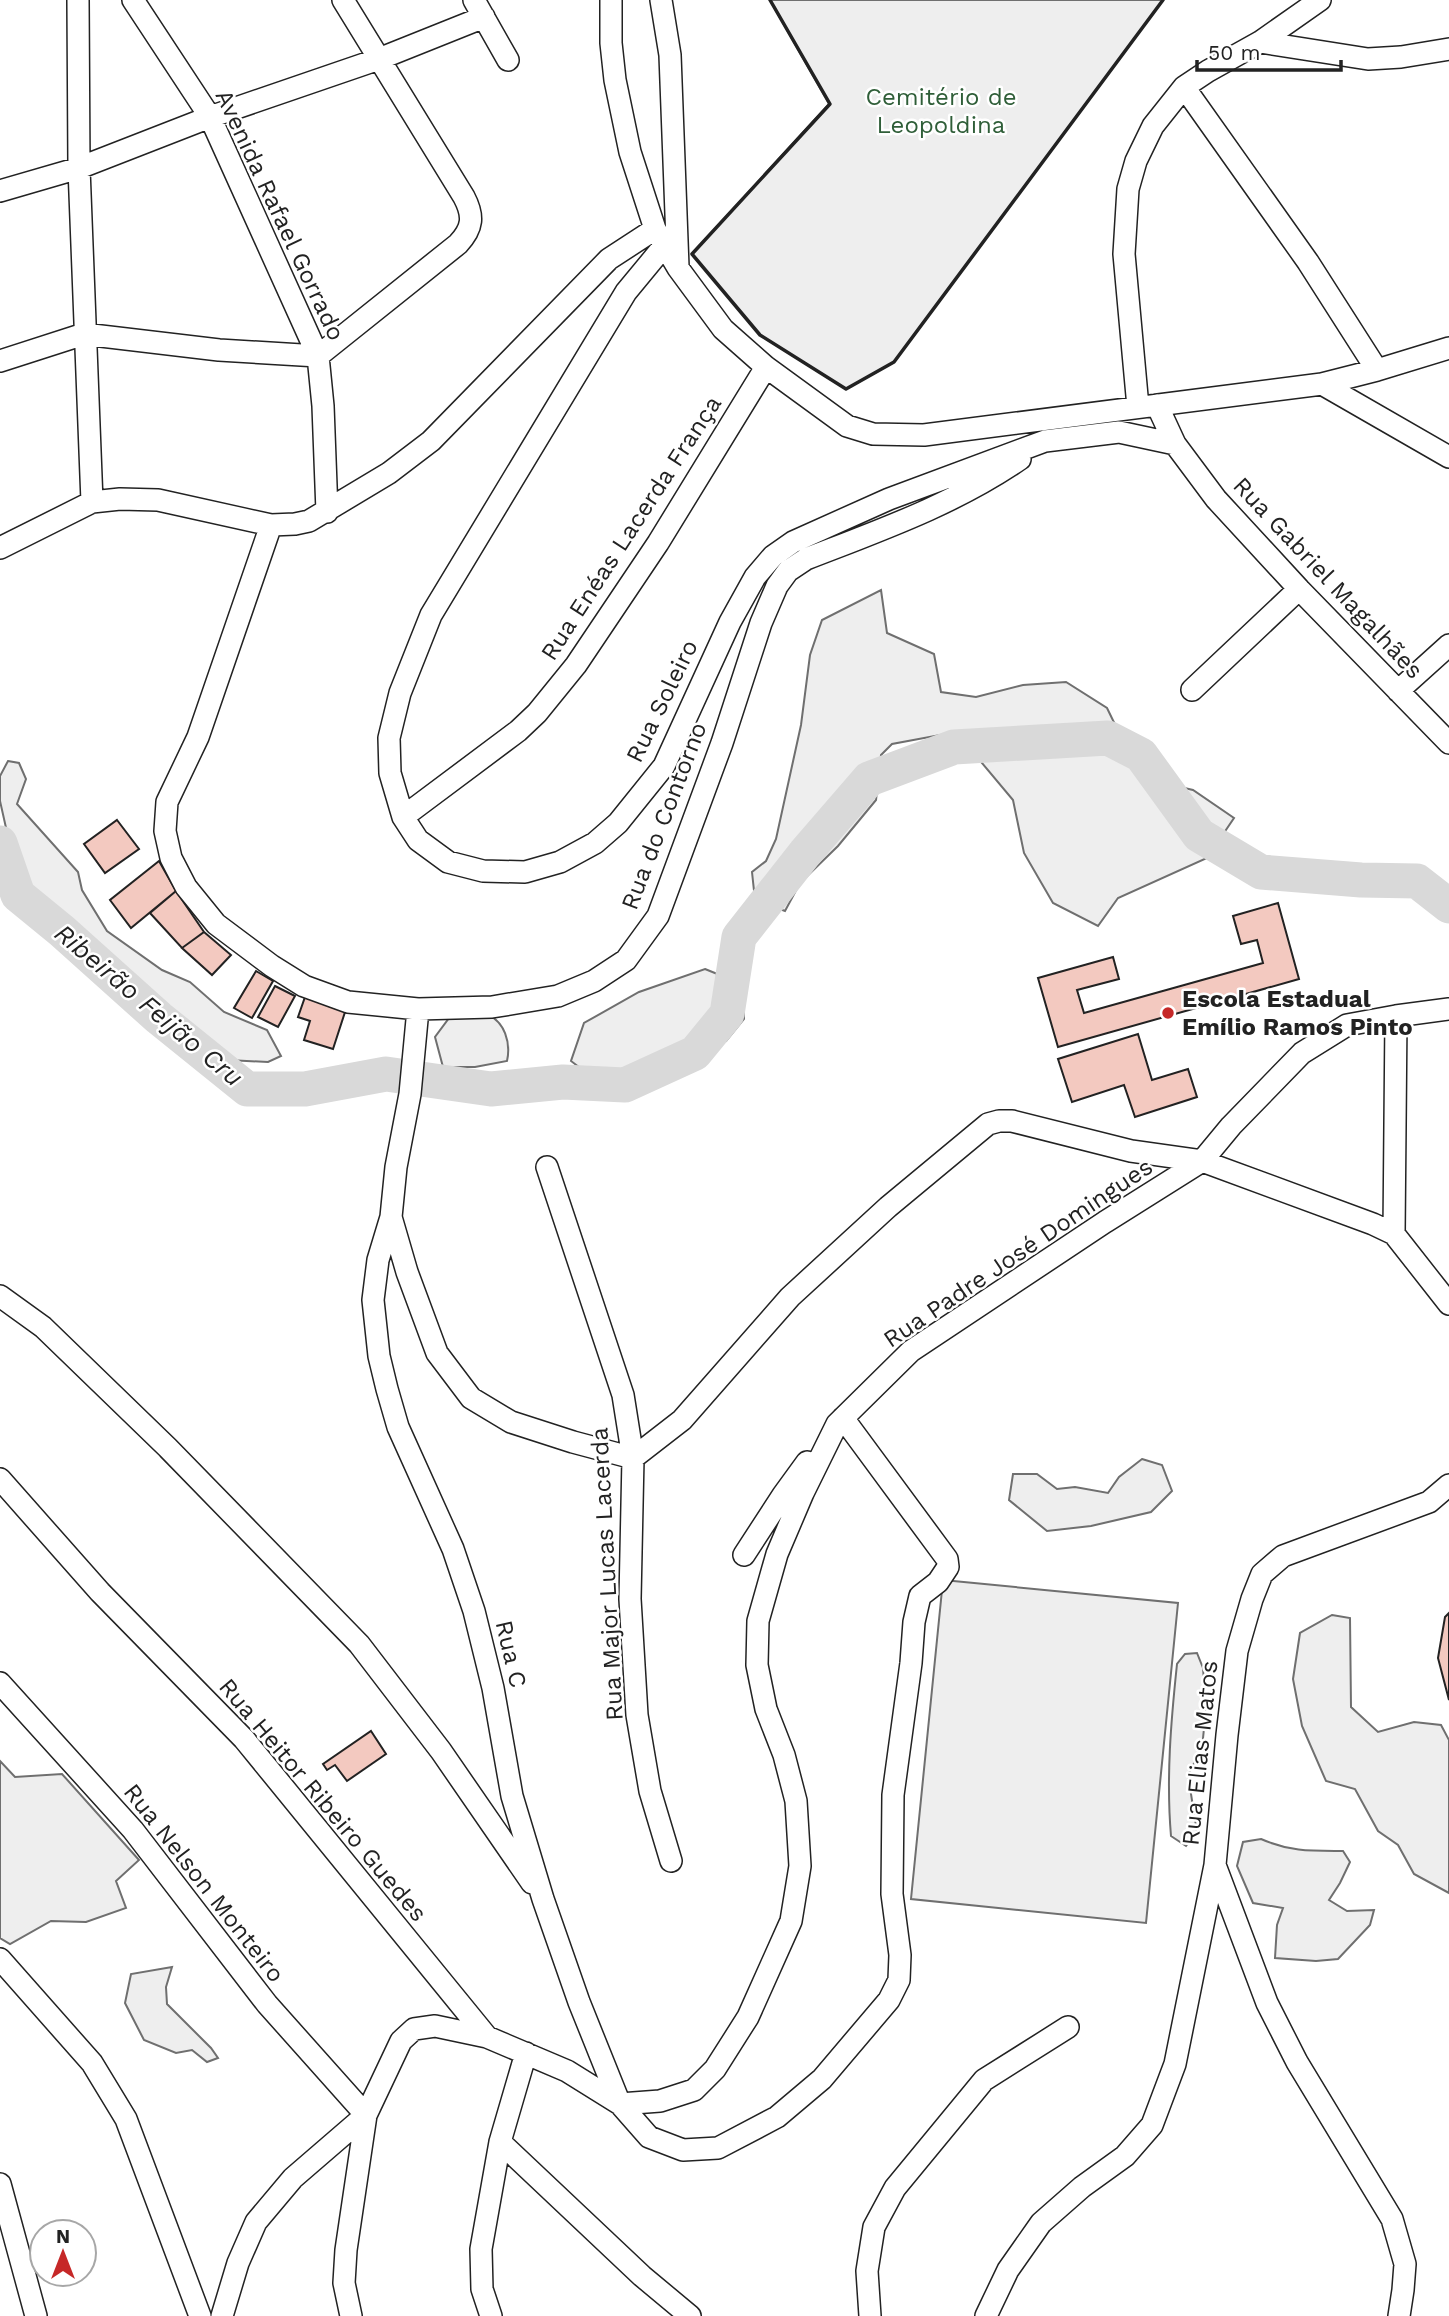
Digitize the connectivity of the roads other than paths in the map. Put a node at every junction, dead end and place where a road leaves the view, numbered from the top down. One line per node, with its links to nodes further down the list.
1 (78, 0): 14 (street)
2 (133, 0): 13 (street, Avenida Rafael Gorrado)
3 (343, 0): 10 (street)
4 (611, 0): 16 (street)
5 (661, 0): 17 (street)
6 (1321, 0): 8 (street, Rua Gabriel Magalhães)
7 (479, 9): 10 (street); 11 (street)
8 (1260, 42): 9 (street); 12 (street, Rua Gabriel Magalhães)
9 (1449, 49)
10 (379, 59): 13 (street); 20 (street)
11 (508, 60)
12 (1184, 87): 23 (street); 25 (street, Rua Gabriel Magalhães)
13 (210, 117): 14 (street); 20 (street, Avenida Rafael Gorrado)
14 (79, 168): 15 (street); 18 (street)
15 (0, 191)
16 (659, 238): 17 (street); 30 (street); 38 (street, Rua Soleiro)
17 (678, 268): 22 (street)
18 (84, 334): 20 (street); 21 (street); 29 (street)
19 (1449, 348): 23 (street)
20 (318, 356): 30 (street, Avenida Rafael Gorrado)
21 (0, 361)
22 (766, 367): 25 (street); 38 (street, Rua Enéas Lacerda França)
23 (1377, 370): 24 (street)
24 (1321, 384): 25 (street); 28 (street)
25 (1147, 406): 27 (street, Rua Gabriel Magalhães)
26 (1045, 441): 27 (street, Rua Soleiro); 38 (street, Rua Soleiro); 39 (street, Rua do Contorno)
27 (1175, 444): 33 (street, Rua Gabriel Magalhães)
28 (1449, 457)
29 (92, 502): 31 (street); 32 (street)
30 (327, 512): 31 (street)
31 (271, 525): 39 (street, Rua do Contorno)
32 (0, 548)
33 (1299, 589): 35 (street); 36 (street, Rua Gabriel Magalhães)
34 (1449, 645): 36 (street)
35 (1192, 690)
36 (1398, 691): 37 (street, Rua Gabriel Magalhães)
37 (1449, 743)
38 (403, 817)
39 (418, 1009): 44 (street)
40 (1449, 1009): 41 (street, Rua Padre José Domingues)
41 (1396, 1016): 42 (street, Rua Padre José Domingues); 45 (street)
42 (1202, 1161): 45 (street); 48 (street, Rua Padre José Domingues); 49 (street)
43 (547, 1167): 49 (street, Rua Major Lucas Lacerda)
44 (391, 1217): 49 (street); 56 (street, Rua C)
45 (1394, 1234): 47 (street)
46 (0, 1296): 56 (street)
47 (1449, 1304)
48 (840, 1421): 52 (street); 61 (street, Rua Padre José Domingues); 61 (street)
49 (633, 1458): 54 (street, Rua Major Lucas Lacerda)
50 (0, 1479): 59 (street, Rua Heitor Ribeiro Guedes)
51 (1449, 1485): 55 (street, Rua Elias Matos)
52 (744, 1555)
53 (0, 1683): 62 (street, Rua Nelson Monteiro)
54 (671, 1861)
55 (1215, 1865): 72 (street); 73 (street, Rua Elias Matos)
56 (543, 1899): 61 (street, Rua C)
57 (0, 1959): 66 (street)
58 (1068, 2027): 71 (street)
59 (487, 2037): 60 (street); 62 (street)
60 (526, 2053): 61 (street); 63 (street)
61 (620, 2104)
62 (366, 2115): 67 (street); 68 (street)
63 (500, 2142): 69 (street); 70 (street)
64 (0, 2184): 65 (street)
65 (36, 2316)
66 (200, 2316)
67 (222, 2316)
68 (351, 2316)
69 (491, 2316)
70 (690, 2316)
71 (870, 2316)
72 (986, 2316)
73 (1399, 2316)

